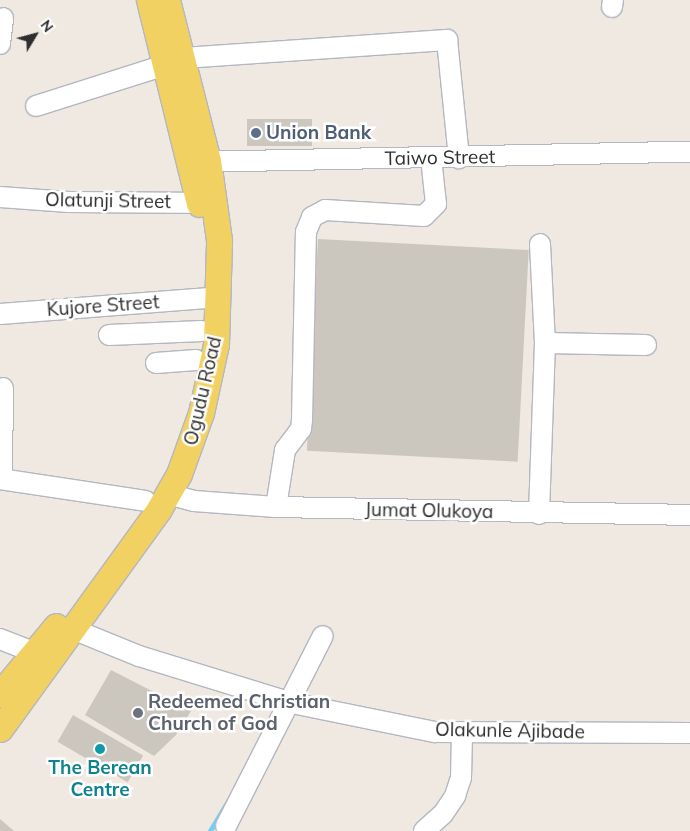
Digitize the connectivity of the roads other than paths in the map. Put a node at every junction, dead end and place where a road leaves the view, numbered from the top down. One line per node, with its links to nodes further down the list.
1 (149, 0): 5 (main road, Ogudu Road)
2 (167, 0): 5 (main road, Ogudu Road)
3 (2, 18): 4 (street)
4 (0, 44)
5 (174, 61): 6 (street); 9 (street); 10 (main road, Ogudu Road)
6 (36, 106)
7 (690, 152): 9 (street, Taiwo Street)
8 (432, 158): 9 (street, Taiwo Street); 10 (street, Taiwo Street); 25 (street)
9 (459, 158)
10 (199, 161): 12 (main road, Ogudu Road)
11 (0, 197): 12 (street, Olatunji Street)
12 (207, 203): 14 (main road, Ogudu Road); 24 (main road, Ogudu Road)
13 (540, 244): 18 (street)
14 (206, 298): 15 (street, Kujore Street); 16 (main road, Ogudu Road)
15 (0, 314)
16 (202, 331): 17 (street); 20 (main road, Ogudu Road)
17 (109, 335)
18 (545, 343): 19 (street); 26 (street)
19 (646, 345)
20 (196, 360): 21 (street); 24 (main road, Ogudu Road)
21 (156, 363)
22 (3, 388): 23 (street)
23 (1, 479): 24 (street, Jumat Olukoya)
24 (157, 498): 25 (street, Jumat Olukoya); 28 (main road, Ogudu Road); 31 (main road, Ogudu Road)
25 (276, 507): 26 (street, Jumat Olukoya)
26 (539, 514): 27 (street, Jumat Olukoya)
27 (690, 515)
28 (75, 630): 31 (main road, Ogudu Road); 33 (street, Olakunle Ajibade)
29 (323, 636): 33 (street)
30 (0, 638): 31 (street)
31 (44, 656): 32 (main road, Ogudu Road); 34 (main road, Ogudu Road)
32 (0, 694)
33 (292, 703): 36 (street, Olakunle Ajibade); 37 (street)
34 (0, 730)
35 (690, 733): 36 (street, Olakunle Ajibade)
36 (462, 734): 38 (street)
37 (226, 826)
38 (424, 831)

